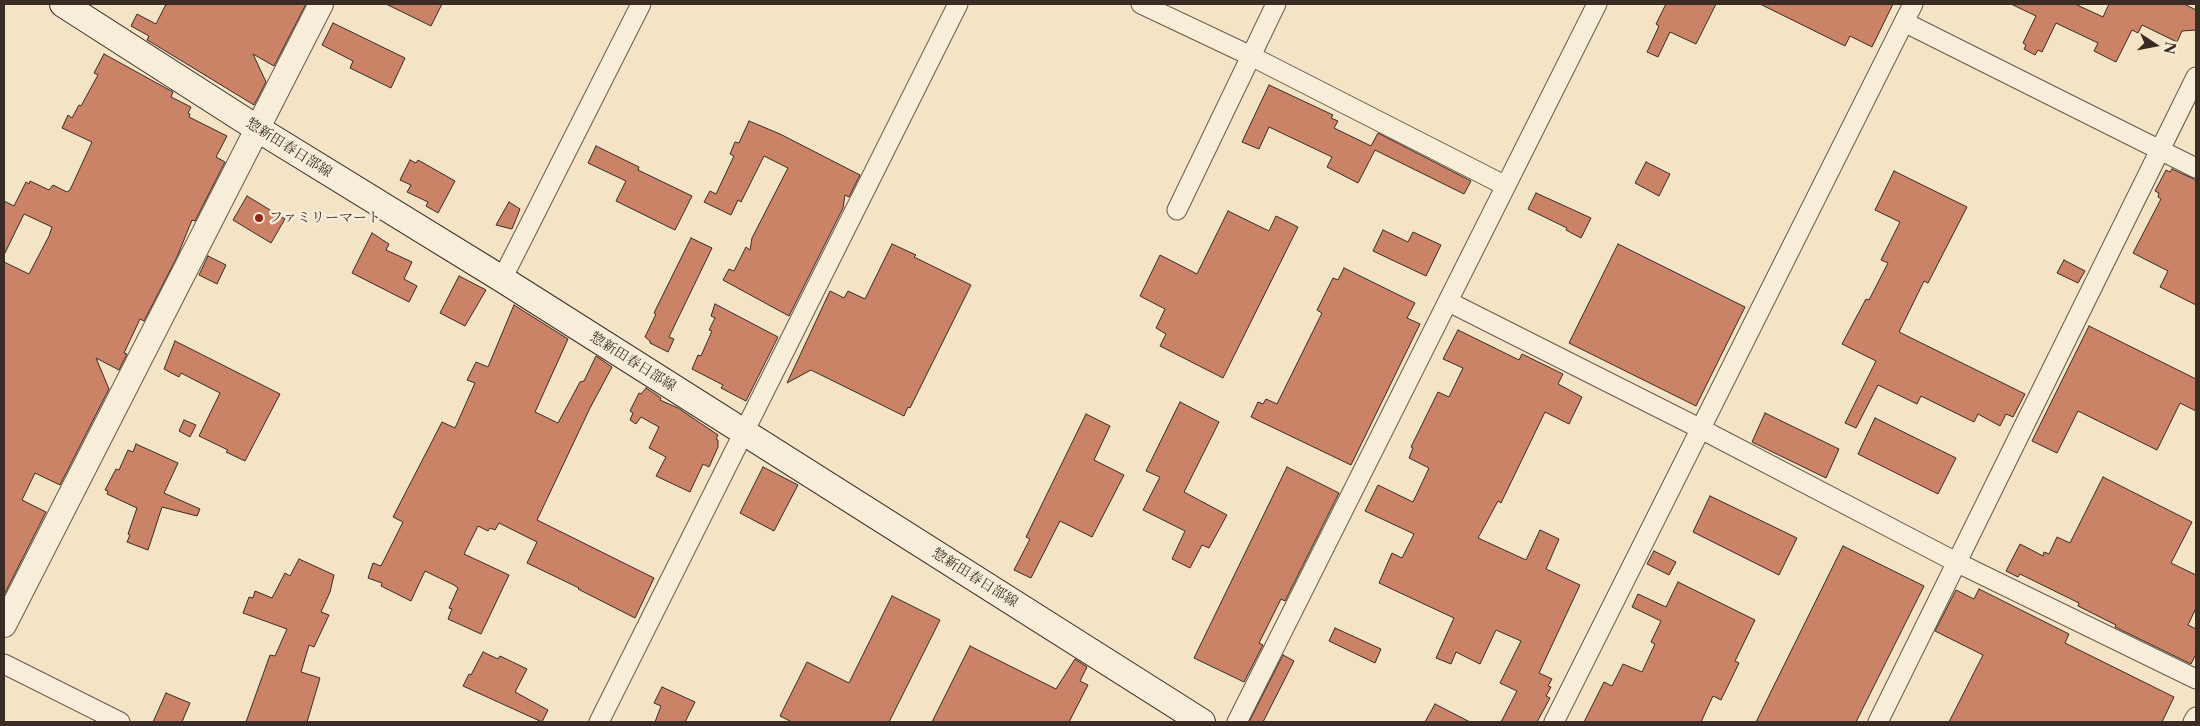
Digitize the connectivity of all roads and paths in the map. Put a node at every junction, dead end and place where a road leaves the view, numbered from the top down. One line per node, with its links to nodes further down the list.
1 (63, 4): 12 (main road, 惣新田春日部線)
2 (321, 4): 12 (street)
3 (641, 4): 17 (street)
4 (958, 4): 20 (street)
5 (1141, 4): 10 (street)
6 (1276, 4): 10 (street)
7 (1597, 4): 15 (street)
8 (1913, 4): 9 (street)
9 (1904, 22): 13 (street); 19 (street)
10 (1250, 56): 15 (street); 16 (street)
11 (2196, 76): 13 (street)
12 (258, 130): 17 (main road, 惣新田春日部線); 22 (street)
13 (2160, 150): 14 (street); 21 (street)
14 (2196, 168)
15 (1506, 186): 18 (street)
16 (1177, 210)
17 (502, 279): 20 (main road, 惣新田春日部線)
18 (1449, 302): 19 (street); 29 (street)
19 (1701, 428): 21 (street); 30 (street)
20 (744, 432): 27 (street); 28 (main road, 惣新田春日部線)
21 (1956, 562): 24 (street); 31 (street)
22 (4, 625)
23 (4, 664): 26 (street)
24 (2196, 679)
25 (2196, 717): 32 (street)
26 (120, 722)
27 (599, 722)
28 (1202, 722)
29 (1237, 722)
30 (1554, 722)
31 (1878, 722)
32 (2194, 722)

